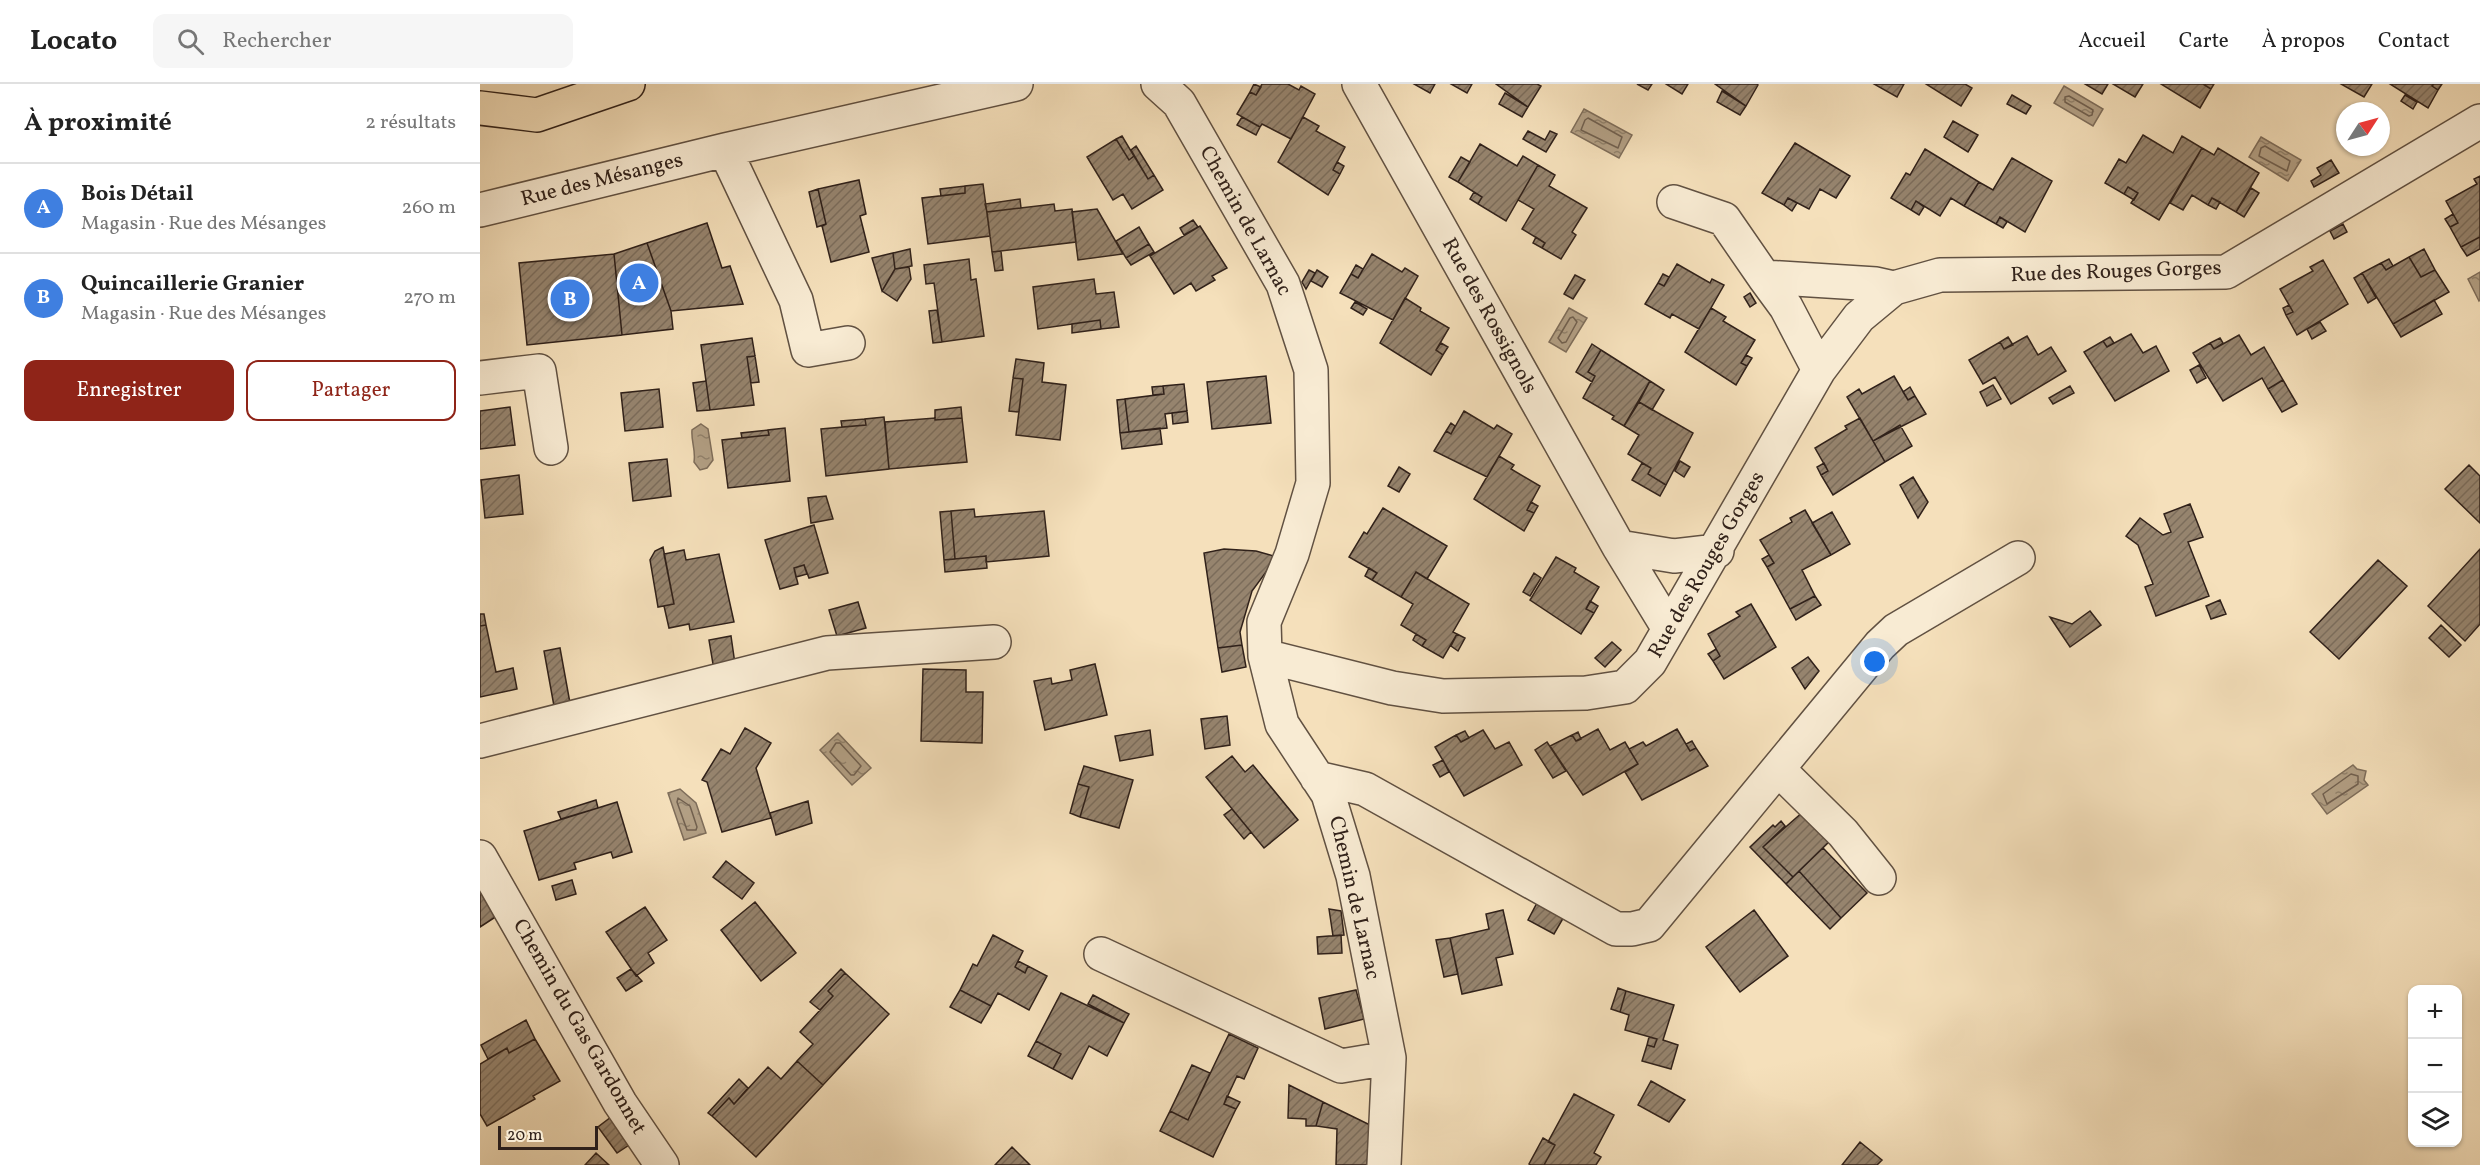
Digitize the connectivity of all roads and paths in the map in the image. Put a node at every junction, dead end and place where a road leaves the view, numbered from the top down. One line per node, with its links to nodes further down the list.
1 (628, 84): 5 (main road)
2 (1016, 84): 7 (street, Rue des Mésanges)
3 (1158, 84): 21 (street, Chemin de Larnac)
4 (1359, 84): 16 (street, Rue des Rossignols)
5 (480, 108)
6 (2480, 121): 11 (street, Rue des Rouges Gorges)
7 (724, 150): 9 (street, Rue des Mésanges); 12 (street)
8 (1674, 202): 10 (street)
9 (480, 210)
10 (1764, 276): 11 (street, Rue des Rouges Gorges); 13 (street)
11 (1894, 288): 13 (street, Rue des Rouges Gorges)
12 (848, 343)
13 (1819, 370): 17 (street, Rue des Rouges Gorges)
14 (480, 378): 15 (street)
15 (551, 448)
16 (1619, 547): 17 (street); 19 (street, Rue des Rossignols)
17 (1717, 551): 19 (street, Rue des Rouges Gorges)
18 (2018, 558): 23 (street)
19 (1669, 629): 21 (street, Rue des Rouges Gorges)
20 (993, 642): 22 (street)
21 (1265, 656): 24 (street, Chemin de Larnac)
22 (480, 741)
23 (1778, 769): 24 (street); 26 (street)
24 (1317, 778): 28 (street, Chemin de Larnac)
25 (480, 858): 29 (street, Chemin du Gas Gardonnet)
26 (1879, 878)
27 (1101, 954): 28 (street)
28 (1389, 1058): 30 (street, Chemin de Larnac)
29 (662, 1165)
30 (1384, 1165)

